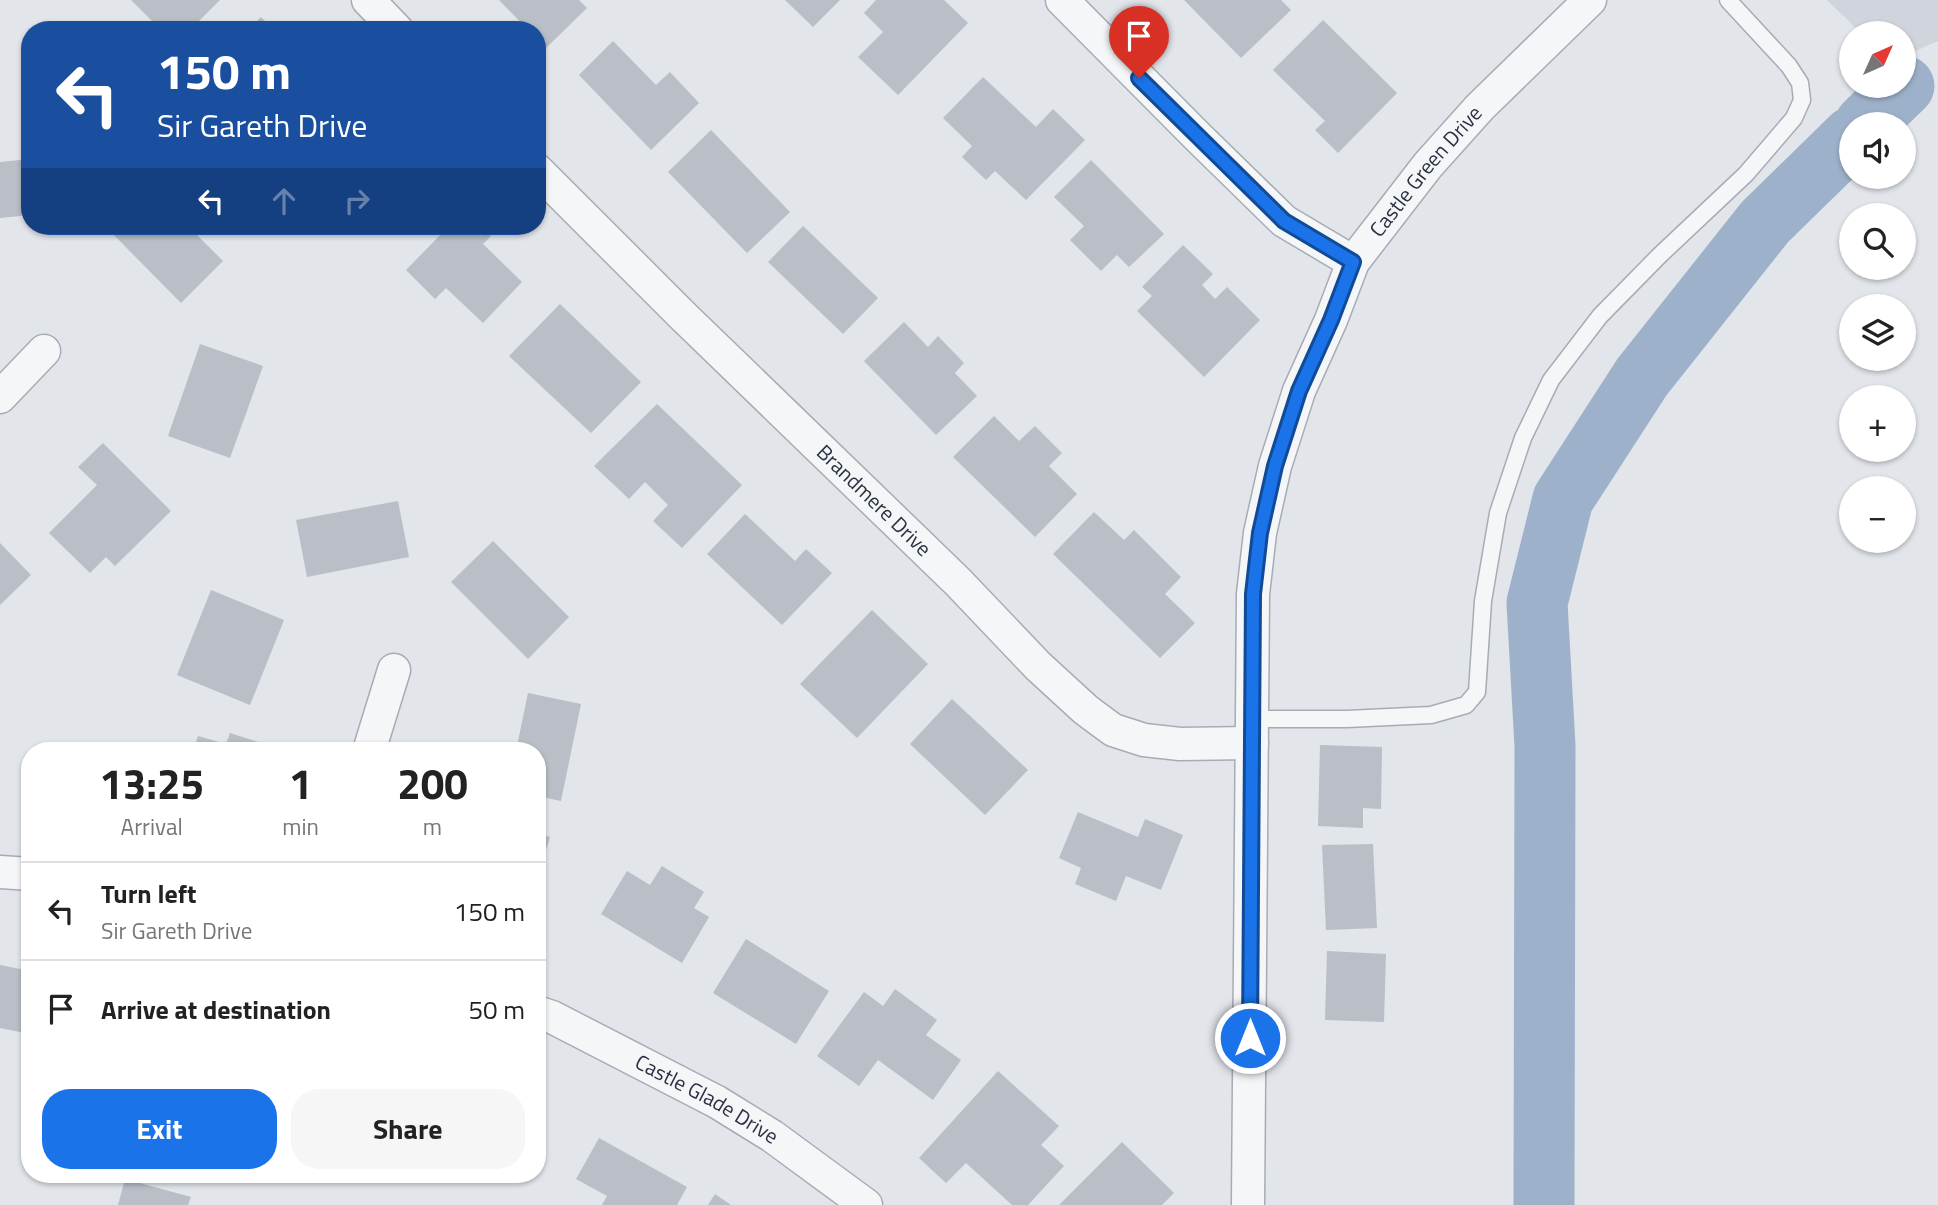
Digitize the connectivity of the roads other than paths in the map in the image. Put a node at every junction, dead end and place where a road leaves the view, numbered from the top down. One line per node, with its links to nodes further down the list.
1 (368, 0): 5 (street)
2 (1062, 0): 7 (street)
3 (1590, 0): 7 (street, Castle Green Drive)
4 (1728, 0): 11 (lane)
5 (388, 21)
6 (546, 179): 11 (street, Brandmere Drive)
7 (1353, 262): 11 (street, Castle Green Drive)
8 (44, 351): 9 (street)
9 (0, 397)
10 (394, 670): 12 (street)
11 (1252, 731): 17 (street, Castle Green Drive)
12 (372, 742)
13 (0, 872): 14 (street)
14 (21, 873)
15 (546, 1015): 16 (street, Castle Glade Drive)
16 (866, 1205)
17 (1248, 1205)

